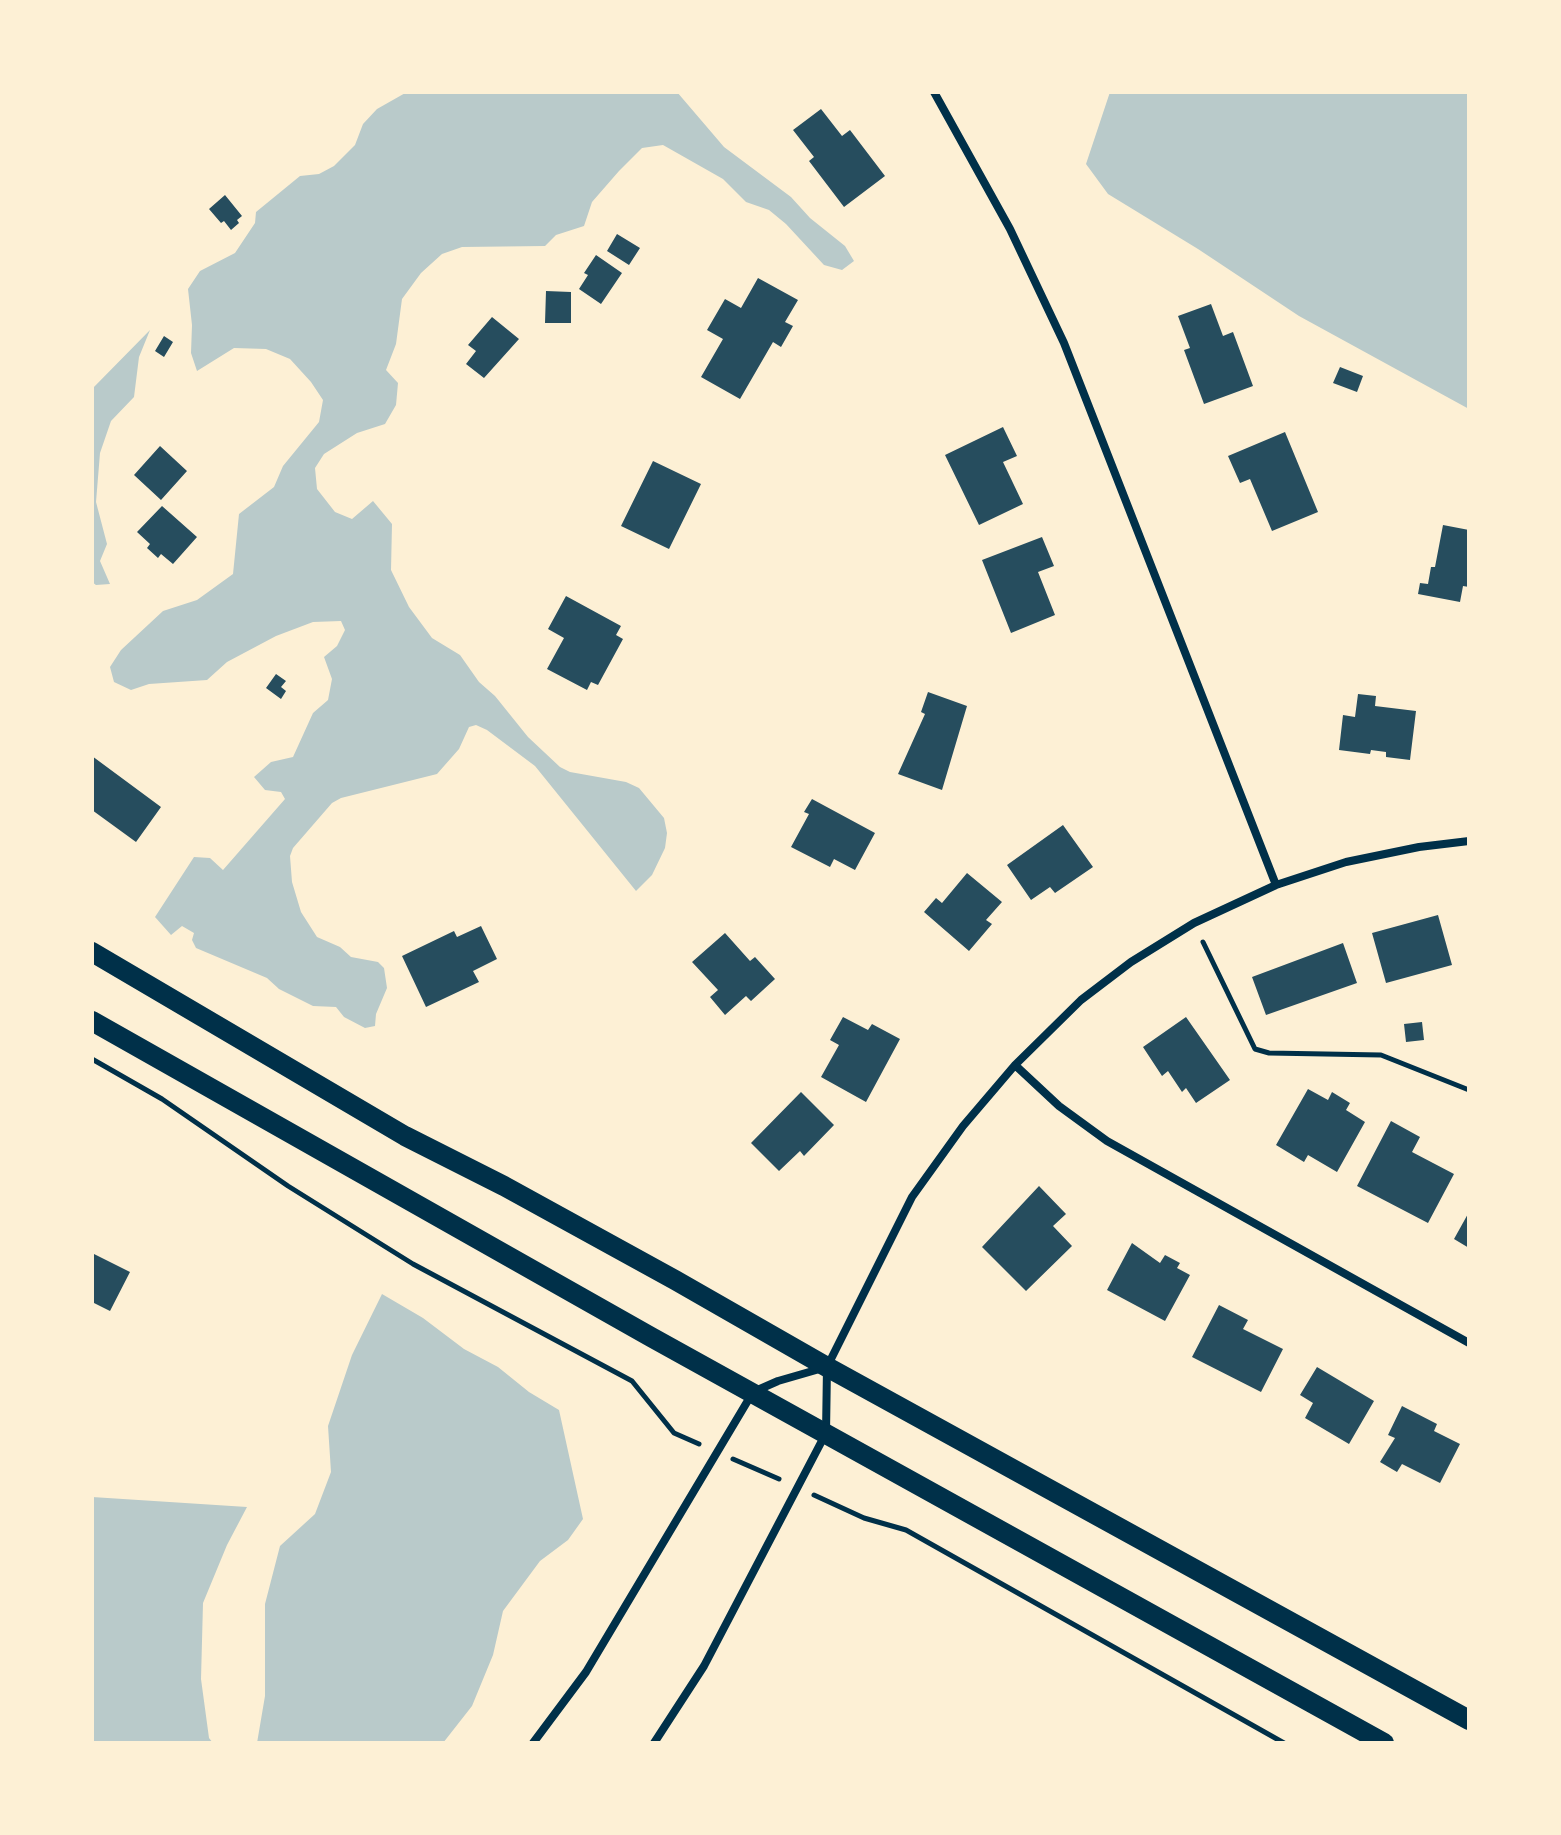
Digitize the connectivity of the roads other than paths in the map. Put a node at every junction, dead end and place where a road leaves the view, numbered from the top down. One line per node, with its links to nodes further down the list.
1 (934, 92): 3 (street)
2 (1469, 841): 3 (street)
3 (1276, 885): 6 (street)
4 (92, 952): 8 (main road)
5 (92, 1021): 9 (main road)
6 (1015, 1065): 7 (street); 8 (street)
7 (1469, 1343)
8 (827, 1367): 9 (street); 10 (street); 11 (main road)
9 (753, 1392): 10 (main road); 12 (street)
10 (826, 1433): 13 (street); 14 (main road)
11 (1469, 1720)
12 (533, 1743)
13 (654, 1743)
14 (1384, 1743)

